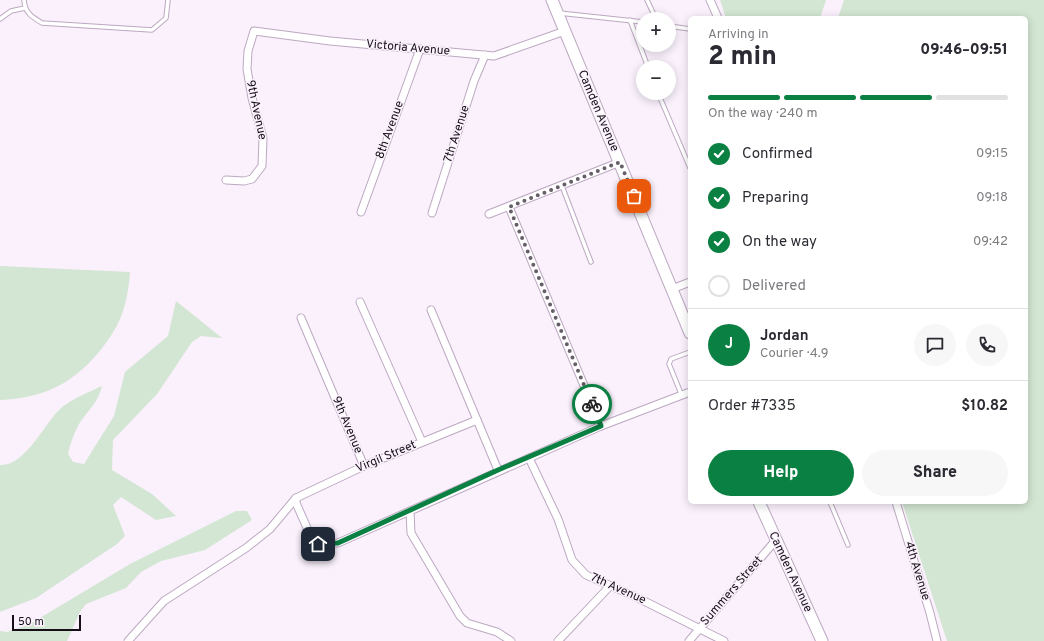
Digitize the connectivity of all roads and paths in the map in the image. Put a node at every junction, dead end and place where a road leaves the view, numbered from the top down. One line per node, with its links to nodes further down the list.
1 (24, 0): 6 (lane)
2 (168, 0): 6 (lane)
3 (552, 0): 8 (street, Camden Avenue)
4 (647, 0): 7 (lane)
5 (710, 0): 9 (street)
6 (25, 8): 10 (lane)
7 (653, 12)
8 (557, 13): 11 (lane); 15 (street, Camden Avenue)
9 (717, 16)
10 (0, 19)
11 (630, 20): 12 (lane); 19 (lane)
12 (636, 21)
13 (676, 27): 14 (lane)
14 (688, 29)
15 (565, 31): 18 (street, Victoria Avenue); 21 (street, Camden Avenue)
16 (251, 37): 17 (street, Victoria Avenue); 23 (street, 9th Avenue)
17 (420, 49): 18 (street, Victoria Avenue); 26 (street, 8th Avenue)
18 (485, 55): 27 (street, 7th Avenue)
19 (645, 60)
20 (661, 100): 22 (lane)
21 (620, 162): 24 (street); 31 (street, Camden Avenue)
22 (688, 163)
23 (226, 180)
24 (562, 186): 25 (street); 29 (lane)
25 (509, 207): 28 (street); 40 (street)
26 (360, 212)
27 (432, 213)
28 (489, 214)
29 (591, 262)
30 (688, 283): 31 (street)
31 (672, 289): 35 (street, Camden Avenue)
32 (360, 302): 41 (street)
33 (431, 310): 39 (street)
34 (300, 318): 43 (street, 9th Avenue)
35 (688, 328)
36 (688, 353): 38 (lane)
37 (688, 393): 38 (street)
38 (682, 396): 40 (street)
39 (477, 420): 41 (street, Virgil Street); 44 (street)
40 (601, 426): 42 (street)
41 (422, 442): 43 (street, Virgil Street)
42 (529, 458): 44 (street); 52 (street, 7th Avenue)
43 (364, 466): 45 (street, Virgil Street)
44 (498, 470): 49 (street)
45 (296, 498): 49 (street); 54 (street)
46 (760, 504): 50 (street, Camden Avenue)
47 (831, 504): 51 (lane)
48 (897, 504): 60 (street, 4th Avenue)
49 (410, 511): 55 (street)
50 (776, 540): 53 (street, Summers Street); 59 (street, Camden Avenue)
51 (848, 545)
52 (610, 586): 53 (street, 7th Avenue); 56 (street)
53 (700, 628): 57 (street, Summers Street); 58 (street, 7th Avenue)
54 (128, 641)
55 (511, 641)
56 (558, 641)
57 (688, 641)
58 (724, 641)
59 (822, 641)
60 (937, 641)

